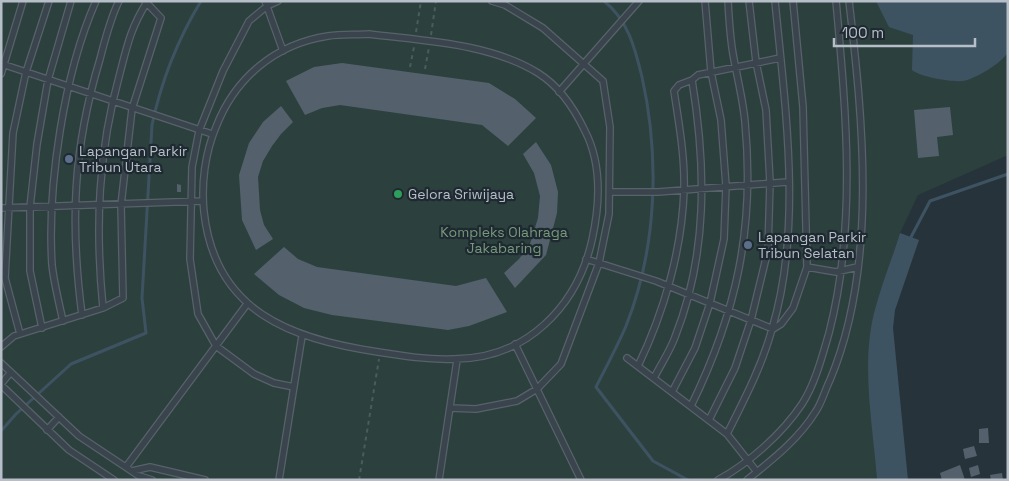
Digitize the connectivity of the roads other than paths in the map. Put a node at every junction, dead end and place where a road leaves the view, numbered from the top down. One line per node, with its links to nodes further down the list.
1 (23, 1): 22 (lane)
2 (49, 1): 24 (lane)
3 (71, 1): 27 (lane)
4 (96, 1): 29 (lane)
5 (119, 1): 31 (lane)
6 (278, 1): 17 (lane)
7 (492, 1): 20 (lane)
8 (640, 1): 20 (lane)
9 (705, 1): 25 (lane)
10 (728, 1): 23 (lane)
11 (749, 1): 21 (lane)
12 (775, 1): 19 (lane)
13 (793, 1): 56 (lane)
14 (836, 1): 58 (lane)
15 (849, 1): 57 (lane)
16 (146, 2): 32 (lane); 33 (lane)
17 (266, 4): 18 (lane); 34 (lane)
18 (283, 51): 30 (lane); 35 (lane)
19 (780, 58): 21 (lane); 37 (lane)
20 (584, 62): 30 (lane); 42 (lane)
21 (756, 62): 23 (lane); 36 (lane)
22 (5, 65): 24 (lane); 26 (lane)
23 (736, 66): 25 (lane); 38 (lane)
24 (26, 72): 27 (lane); 51 (lane)
25 (711, 72): 28 (lane); 39 (lane)
26 (1, 74)
27 (48, 80): 29 (lane); 48 (lane)
28 (692, 80): 40 (lane); 41 (lane)
29 (70, 87): 31 (lane); 49 (lane)
30 (559, 92): 52 (lane)
31 (89, 94): 32 (lane); 46 (lane)
32 (112, 102): 33 (lane); 47 (lane)
33 (132, 108): 34 (lane); 45 (lane)
34 (200, 131): 35 (lane); 44 (lane)
35 (212, 134): 43 (lane)
36 (770, 182): 37 (lane); 38 (lane); 66 (lane)
37 (788, 182): 69 (lane)
38 (749, 184): 39 (lane); 64 (lane)
39 (726, 186): 40 (lane); 61 (lane)
40 (702, 188): 41 (lane); 60 (lane)
41 (684, 190): 42 (lane); 59 (lane)
42 (611, 192): 53 (lane)
43 (203, 201): 44 (lane); 62 (lane)
44 (190, 202): 45 (lane); 73 (lane)
45 (121, 205): 47 (lane); 63 (lane)
46 (74, 206): 47 (lane); 49 (lane); 65 (lane)
47 (98, 206): 63 (lane)
48 (30, 207): 49 (lane); 51 (lane); 68 (lane)
49 (52, 207): 67 (lane)
50 (1, 208): 51 (lane)
51 (8, 208): 70 (lane)
52 (597, 213): 53 (lane); 54 (lane)
53 (609, 214): 55 (lane)
54 (586, 259): 55 (lane); 72 (lane)
55 (600, 263): 59 (lane); 83 (lane)
56 (807, 267): 58 (lane); 69 (lane)
57 (857, 267): 58 (lane); 93 (lane)
58 (842, 269): 91 (lane)
59 (668, 286): 60 (lane); 78 (lane)
60 (688, 294): 61 (lane); 80 (lane)
61 (710, 303): 64 (lane); 84 (lane)
62 (247, 304): 71 (lane); 73 (lane)
63 (103, 308): 65 (lane)
64 (730, 312): 66 (lane); 85 (lane)
65 (82, 315): 67 (lane)
66 (751, 320): 69 (lane); 88 (lane)
67 (63, 321): 68 (lane)
68 (42, 328): 70 (lane)
69 (773, 329): 90 (lane)
70 (20, 334): 74 (lane)
71 (302, 336): 76 (lane); 82 (lane)
72 (516, 344): 76 (lane); 83 (lane)
73 (216, 346): 82 (lane); 92 (lane)
74 (1, 347)
75 (627, 358): 78 (lane)
76 (457, 360): 86 (lane)
77 (1, 363): 79 (lane)
78 (638, 366): 80 (lane)
79 (11, 372): 81 (lane); 87 (lane)
80 (654, 378): 84 (lane)
81 (1, 384): 89 (lane)
82 (294, 387): 97 (lane)
83 (537, 389): 86 (lane); 99 (lane)
84 (672, 392): 85 (lane)
85 (692, 406): 88 (lane)
86 (450, 408): 98 (lane)
87 (59, 417): 89 (lane); 92 (lane)
88 (709, 420): 90 (lane)
89 (47, 430): 94 (lane)
90 (728, 434): 91 (lane)
91 (748, 459): 93 (lane); 100 (lane)
92 (129, 469): 95 (lane); 96 (lane)
93 (756, 472): 101 (lane)
94 (114, 480)
95 (152, 480)
96 (205, 480)
97 (279, 480)
98 (439, 480)
99 (581, 480)
100 (718, 480)
101 (746, 480)

